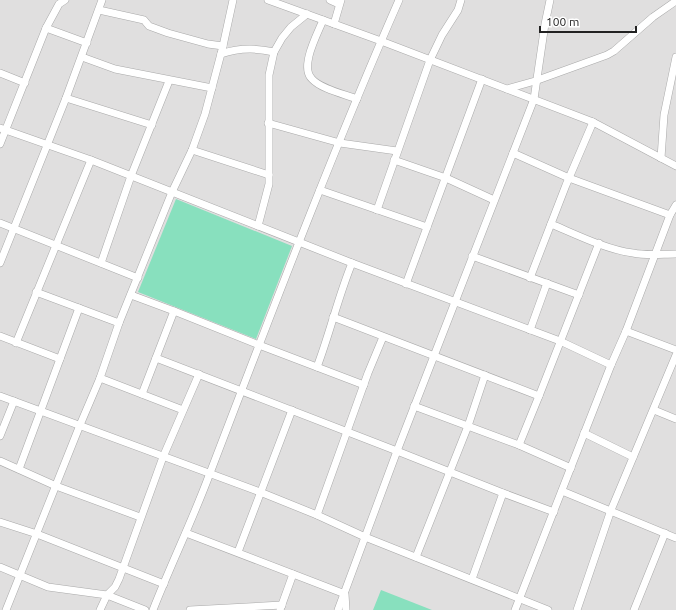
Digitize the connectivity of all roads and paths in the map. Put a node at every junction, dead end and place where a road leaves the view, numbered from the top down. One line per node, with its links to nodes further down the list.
1 (65, 0): 15 (street)
2 (102, 0): 11 (street)
3 (233, 0): 18 (street)
4 (268, 0): 12 (street)
5 (330, 0): 10 (street)
6 (399, 0): 16 (street)
7 (461, 0): 23 (street)
8 (550, 0): 27 (street)
9 (676, 1): 27 (street)
10 (340, 2): 14 (street)
11 (99, 10): 17 (street); 18 (street)
12 (307, 14): 13 (street); 19 (street)
13 (323, 20): 14 (street); 32 (street)
14 (334, 24): 16 (street)
15 (46, 28): 17 (street); 28 (street)
16 (381, 41): 23 (street); 32 (street)
17 (87, 44): 21 (street)
18 (224, 46): 20 (street)
19 (274, 52): 20 (street); 35 (street)
20 (221, 54): 29 (street)
21 (82, 57): 26 (street); 31 (street)
22 (676, 57): 44 (street)
23 (430, 60): 25 (street); 42 (street)
24 (0, 73): 28 (street)
25 (482, 79): 30 (street); 50 (street)
26 (170, 80): 29 (street); 36 (street)
27 (535, 81): 30 (street); 33 (street)
28 (25, 83): 37 (street)
29 (212, 88): 41 (street)
30 (507, 89): 33 (street)
31 (66, 98): 36 (street); 40 (street)
32 (357, 99): 38 (street)
33 (534, 99): 34 (street); 43 (street)
34 (593, 122): 44 (street); 51 (street)
35 (268, 123): 38 (street); 48 (street)
36 (152, 125): 49 (street)
37 (3, 129): 39 (street); 40 (street)
38 (340, 142): 42 (street); 52 (street)
39 (0, 144)
40 (48, 145): 45 (street); 62 (street)
41 (192, 150): 48 (street); 53 (street)
42 (397, 150): 46 (street)
43 (513, 153): 51 (street); 54 (street)
44 (662, 158): 47 (street)
45 (91, 160): 49 (street); 65 (street)
46 (394, 160): 50 (street); 56 (street)
47 (676, 166)
48 (269, 175): 60 (street)
49 (132, 176): 53 (street); 70 (street)
50 (446, 178): 54 (street); 61 (street)
51 (569, 178): 57 (street); 59 (street)
52 (320, 190): 56 (street); 63 (street)
53 (172, 192): 60 (street); 72 (street)
54 (494, 200): 68 (street)
55 (676, 205): 57 (street)
56 (377, 210): 61 (street)
57 (670, 215): 66 (street)
58 (0, 223): 62 (street)
59 (551, 224): 64 (street); 73 (street)
60 (258, 226): 63 (street)
61 (427, 227): 75 (street)
62 (14, 228): 65 (street); 69 (street)
63 (300, 242): 71 (street); 90 (street)
64 (599, 243): 66 (street); 77 (street)
65 (56, 245): 70 (street); 76 (street)
66 (655, 254): 67 (street); 85 (street)
67 (676, 254)
68 (472, 256): 73 (street); 79 (street)
69 (0, 263)
70 (101, 263): 72 (street)
71 (352, 263): 75 (street); 82 (street)
72 (138, 278): 78 (street)
73 (530, 278): 74 (street)
74 (547, 283): 77 (street); 84 (street)
75 (406, 284): 79 (street)
76 (36, 292): 80 (street); 89 (street)
77 (579, 295): 88 (street)
78 (131, 296): 81 (street); 83 (street)
79 (455, 303): 84 (street); 92 (street)
80 (79, 308): 83 (street); 95 (street)
81 (174, 311): 90 (street); 94 (street)
82 (333, 317): 87 (street); 97 (street)
83 (119, 323): 100 (street)
84 (530, 330): 88 (street)
85 (626, 331): 91 (street); 96 (street)
86 (0, 336): 89 (street)
87 (383, 337): 92 (street); 101 (street)
88 (560, 341): 96 (street); 105 (street)
89 (16, 343): 95 (street)
90 (258, 345): 97 (street); 102 (street)
91 (676, 350)
92 (435, 355): 99 (street); 107 (street)
93 (676, 355): 110 (street)
94 (156, 358): 98 (street); 103 (street)
95 (60, 360): 111 (street)
96 (612, 365): 116 (street)
97 (317, 367): 101 (street)
98 (199, 374): 102 (street); 108 (street)
99 (485, 375): 105 (street); 114 (street)
100 (100, 378): 103 (street); 113 (street)
101 (364, 385): 115 (street)
102 (242, 390): 109 (street); 126 (street)
103 (142, 394): 108 (street)
104 (0, 396): 106 (street)
105 (539, 396): 118 (street)
106 (14, 401): 111 (street); 117 (street)
107 (414, 406): 114 (street); 119 (street)
108 (184, 410): 120 (street)
109 (292, 410): 115 (street); 129 (street)
110 (654, 410): 112 (street); 121 (street)
111 (41, 411): 113 (street); 124 (street)
112 (676, 419)
113 (80, 425): 120 (street); 127 (street)
114 (468, 426): 118 (street); 125 (street)
115 (348, 432): 119 (street); 133 (street)
116 (584, 434): 121 (street); 123 (street)
117 (0, 436)
118 (519, 445): 123 (street)
119 (397, 450): 125 (street); 139 (street)
120 (163, 457): 126 (street); 134 (street)
121 (633, 457): 131 (street)
122 (0, 461): 124 (street)
123 (571, 468): 128 (street)
124 (19, 469): 127 (street)
125 (449, 472): 130 (street); 142 (street)
126 (210, 474): 129 (street); 136 (street)
127 (56, 486): 134 (street); 138 (street)
128 (562, 491): 131 (street); 132 (street)
129 (260, 492): 133 (street); 141 (street)
130 (503, 493): 132 (street); 147 (street)
131 (611, 510): 137 (street); 162 (street)
132 (554, 512): 151 (street)
133 (317, 515): 139 (street)
134 (140, 517): 144 (street)
135 (0, 522): 138 (street)
136 (186, 533): 141 (street); 148 (street)
137 (665, 533): 140 (street); 163 (street)
138 (37, 534): 144 (street); 146 (street)
139 (365, 537): 142 (street); 149 (street)
140 (676, 538)
141 (238, 552): 145 (street)
142 (416, 558): 147 (street)
143 (0, 567): 146 (street)
144 (122, 567): 148 (street); 150 (street)
145 (293, 574): 149 (street); 152 (street)
146 (20, 575): 150 (street); 153 (street)
147 (472, 579): 151 (street)
148 (164, 584): 156 (street)
149 (345, 594): 158 (street); 159 (street)
150 (107, 595): 154 (street); 155 (street)
151 (520, 598): 160 (street); 161 (street)
152 (281, 607): 157 (street)
153 (6, 610)
154 (100, 610)
155 (145, 610)
156 (153, 610)
157 (190, 610)
158 (338, 610)
159 (346, 610)
160 (516, 610)
161 (548, 610)
162 (577, 610)
163 (634, 610)

